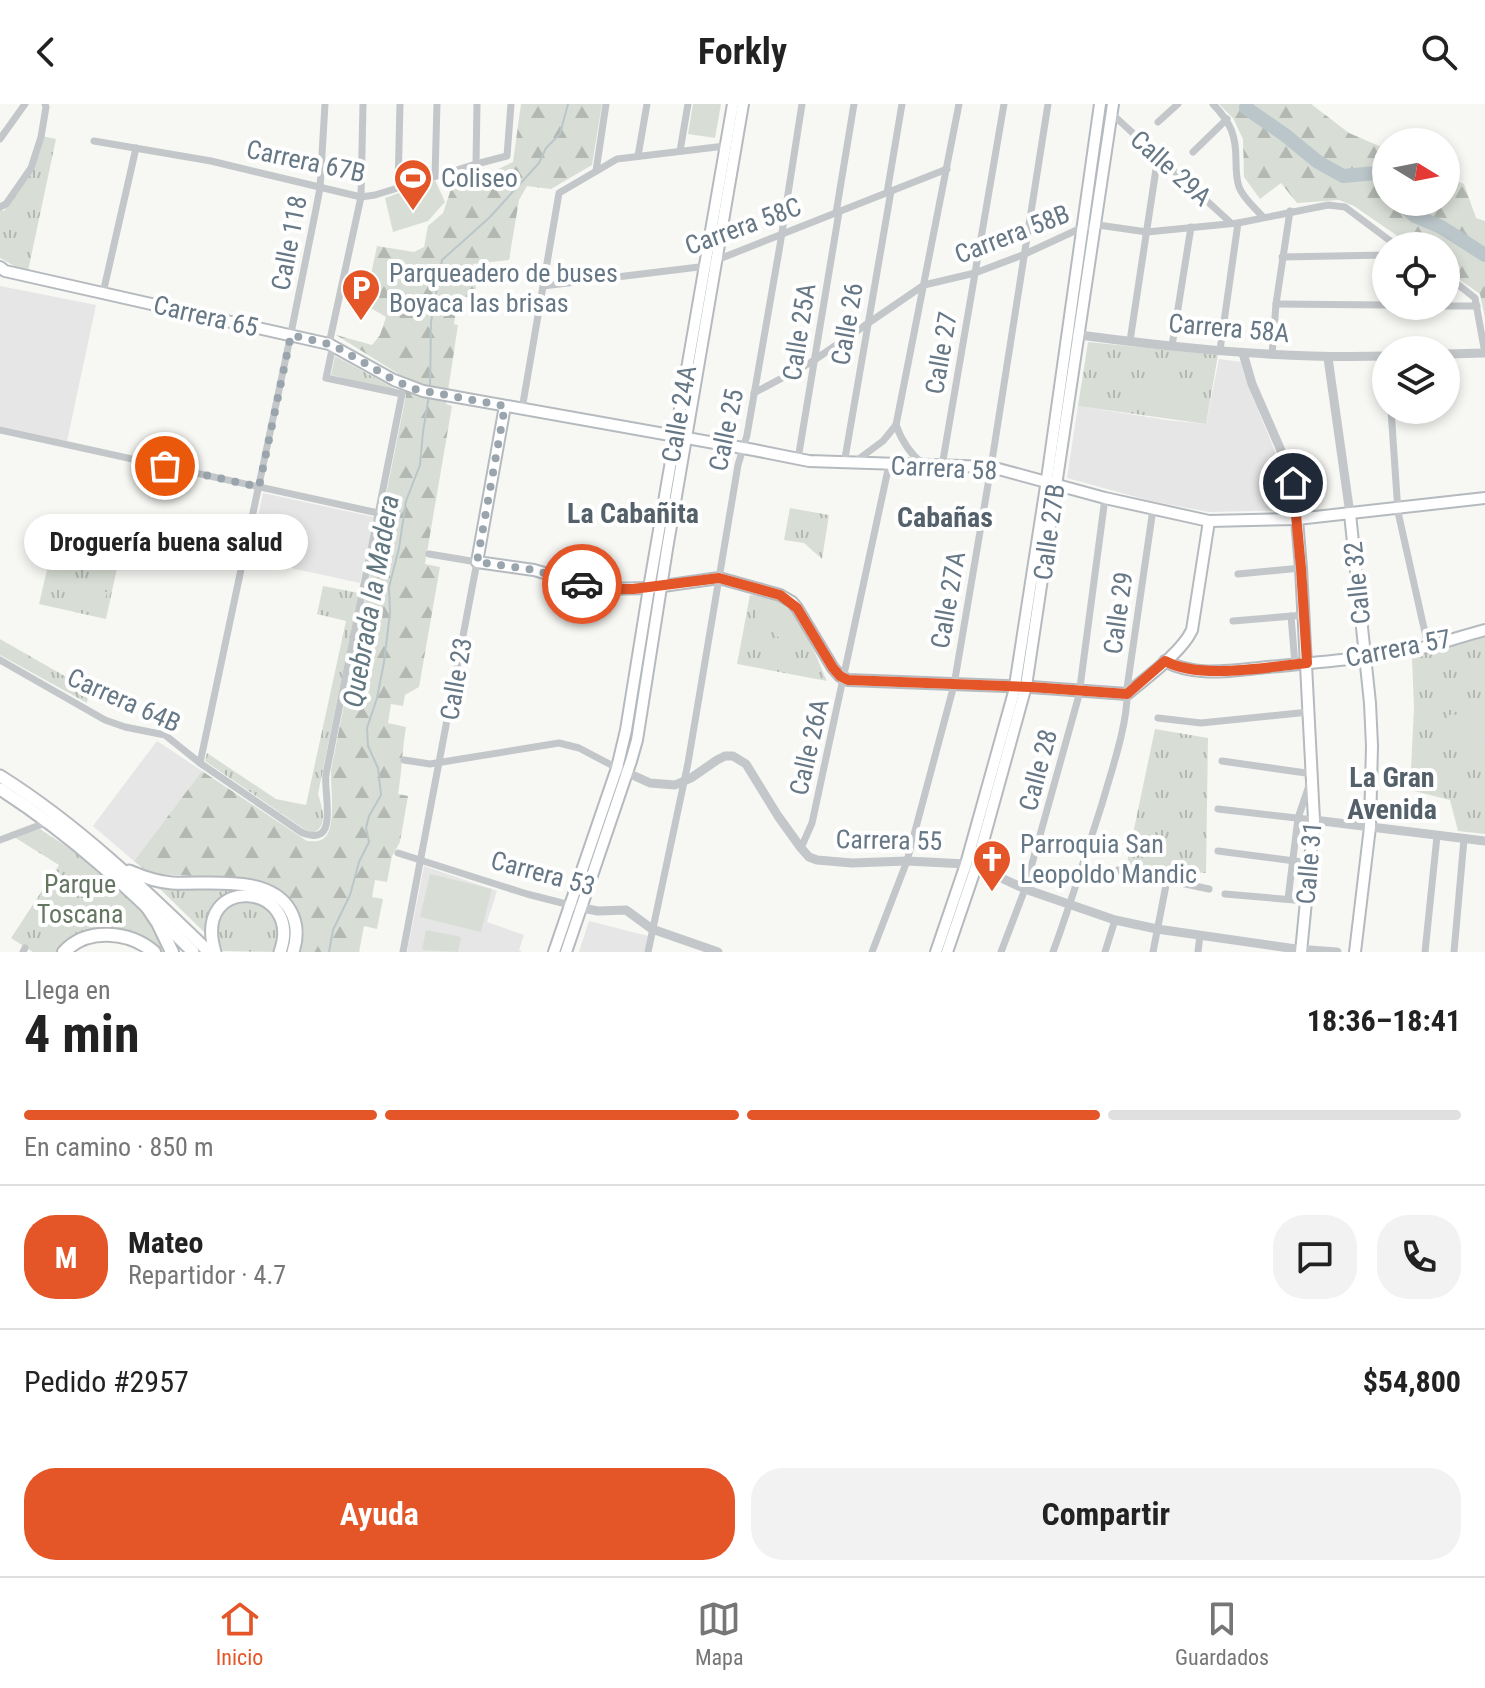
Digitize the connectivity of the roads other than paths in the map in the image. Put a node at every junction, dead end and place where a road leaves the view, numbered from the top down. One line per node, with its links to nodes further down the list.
1 (25, 104): 25 (street)
2 (45, 104): 41 (street)
3 (325, 104): 38 (street, Calle 118)
4 (363, 104): 40 (street)
5 (400, 104): 37 (street)
6 (437, 104): 36 (street)
7 (477, 104): 33 (street)
8 (511, 104): 33 (street, Carrera 67B)
9 (606, 104): 35 (street)
10 (647, 104): 31 (street)
11 (688, 104): 29 (street)
12 (737, 104): 27 (main road, Calle 24A); 54 (main road, Calle 24A)
13 (802, 104): 50 (street, Calle 25)
14 (854, 104): 43 (street, Calle 25A)
15 (902, 104): 39 (street, Calle 26)
16 (959, 104): 34 (street)
17 (1004, 104): 57 (street, Calle 27)
18 (1048, 104): 51 (street, Calle 27A)
19 (1100, 104): 46 (main road, Calle 27B)
20 (1178, 104): 24 (street)
21 (1213, 104): 23 (street)
22 (1112, 109): 32 (street, Calle 29A); 46 (main road, Calle 27B)
23 (1227, 119): 30 (street); 44 (street)
24 (1158, 122)
25 (0, 139)
26 (94, 141): 28 (street, Carrera 67B)
27 (725, 146): 29 (street); 55 (main road, Calle 24A)
28 (136, 148): 38 (street, Carrera 67B); 61 (street)
29 (680, 151): 31 (street)
30 (1193, 152)
31 (638, 156): 35 (street)
32 (1158, 156): 45 (street, Calle 29A); 48 (street)
33 (476, 164): 36 (street, Carrera 67B)
34 (947, 169): 39 (street, Carrera 58C); 58 (street)
35 (596, 171): 59 (street)
36 (435, 176): 37 (street, Carrera 67B)
37 (398, 187): 40 (street, Carrera 67B)
38 (320, 188): 40 (street, Carrera 67B); 67 (street, Calle 118)
39 (889, 192): 43 (street, Carrera 58C); 66 (street, Calle 26)
40 (361, 197): 70 (street)
41 (3, 206)
42 (1290, 211): 44 (street, Carrera 58B); 49 (street, Carrera 58B); 53 (street)
43 (838, 212): 50 (street, Carrera 58C); 79 (street, Calle 25A)
44 (1263, 217): 45 (street, Carrera 58B)
45 (1234, 223): 47 (street, Carrera 58B); 72 (street, Calle 29A)
46 (1088, 227): 48 (street, Carrera 58B); 51 (street, Carrera 58B); 68 (main road, Calle 27B)
47 (1191, 227): 48 (street, Carrera 58B); 71 (street)
48 (1147, 232): 69 (street)
49 (1378, 232)
50 (781, 235): 54 (street, Carrera 58C); 80 (street, Calle 25)
51 (1025, 254): 57 (street, Carrera 58B); 94 (street, Calle 27A)
52 (1372, 255): 53 (street)
53 (1282, 257): 62 (street)
54 (716, 261): 55 (street, Carrera 58C); 87 (main road, Calle 24A)
55 (705, 266): 59 (street, Carrera 58C); 87 (main road, Calle 24A)
56 (2, 270): 61 (main road, Carrera 65)
57 (975, 273): 58 (street, Carrera 58B); 93 (street, Calle 27)
58 (924, 285): 66 (street, Carrera 58B); 85 (street)
59 (543, 286): 83 (street)
60 (1460, 286): 65 (street)
61 (103, 293): 67 (main road, Carrera 65)
62 (1276, 304): 63 (street); 76 (street)
63 (1372, 305)
64 (1460, 306): 65 (street)
65 (1477, 306): 74 (street)
66 (867, 324): 79 (street, Carrera 58B); 90 (street, Calle 26)
67 (291, 335): 70 (main road, Carrera 65); 96 (street, Calle 118)
68 (1073, 335): 69 (street, Carrera 58A); 95 (main road, Calle 27B)
69 (1130, 341): 71 (street, Carrera 58A)
70 (331, 344): 81 (main road, Carrera 65); 101 (street)
71 (1172, 346): 72 (street, Carrera 58A)
72 (1220, 350): 73 (street, Carrera 58A)
73 (1243, 353): 76 (street, Carrera 58A); 103 (street, Calle 31)
74 (1485, 353): 75 (street)
75 (1460, 354)
76 (1272, 355): 78 (street, Carrera 58A)
77 (1372, 356): 78 (street, Carrera 58A)
78 (1328, 358): 102 (street, Calle 32)
79 (815, 360): 80 (street, Carrera 58B); 89 (street, Calle 25A)
80 (754, 393): 88 (street, Calle 25)
81 (450, 396): 82 (main road, Carrera 58)
82 (505, 406): 83 (main road, Carrera 58); 106 (main road, Calle 23)
83 (522, 409): 87 (main road, Carrera 58)
84 (1392, 424): 99 (street)
85 (896, 425): 90 (street); 92 (street)
86 (0, 430): 96 (street)
87 (680, 437): 88 (main road, Carrera 58); 110 (main road, Calle 24A); 111 (main road, Calle 24A)
88 (743, 448): 89 (main road, Carrera 58); 109 (street, Calle 25)
89 (798, 459): 90 (main road, Carrera 58)
90 (847, 464): 91 (main road, Carrera 58)
91 (889, 465): 92 (main road, Carrera 58); 121 (street, Calle 26A)
92 (925, 465): 93 (main road, Carrera 58)
93 (942, 466): 94 (main road, Carrera 58)
94 (991, 467): 95 (main road, Carrera 58); 122 (street, Calle 27A)
95 (1051, 483): 97 (main road, Carrera 58); 123 (main road, Calle 27B)
96 (259, 487): 101 (street); 131 (street, Calle 118)
97 (1105, 498): 100 (main road, Carrera 58); 124 (street, Calle 28)
98 (1485, 498): 99 (main road, Carrera 58)
99 (1397, 508): 102 (main road, Carrera 58); 116 (street)
100 (1153, 509): 104 (main road, Carrera 58); 125 (street, Calle 29)
101 (378, 513): 131 (street, Carrera 64B)
102 (1350, 514): 103 (main road, Carrera 58); 117 (main road, Calle 32)
103 (1297, 519): 104 (main road, Carrera 58); 107 (main road, Calle 31)
104 (1209, 521): 119 (main road)
105 (429, 554): 106 (street)
106 (477, 562): 111 (main road); 130 (street, Calle 23)
107 (1301, 568): 108 (street); 112 (main road, Calle 31)
108 (1238, 574)
109 (719, 578): 110 (main road); 121 (main road); 135 (street, Calle 25)
110 (661, 587): 111 (main road); 132 (main road, Calle 24A)
111 (649, 588): 132 (main road, Calle 24A)
112 (1304, 615): 113 (street); 120 (main road, Calle 31)
113 (1291, 616): 114 (street); 120 (street, Calle 31)
114 (1233, 621)
115 (1485, 630): 116 (main road, Carrera 57)
116 (1428, 646): 117 (main road, Carrera 57)
117 (1365, 657): 120 (main road, Carrera 57); 141 (main road, Calle 32)
118 (0, 660): 131 (street, Carrera 64B)
119 (1165, 661): 120 (main road, Carrera 57); 125 (main road)
120 (1301, 664): 126 (main road, Calle 31)
121 (844, 679): 122 (main road); 146 (street, Calle 26A)
122 (954, 685): 123 (main road); 150 (street, Calle 27A)
123 (1020, 686): 124 (main road); 153 (main road, Calle 27B)
124 (1080, 691): 125 (main road); 157 (street, Calle 28)
125 (1127, 694): 163 (street, Calle 29)
126 (1309, 712): 127 (street); 133 (main road, Calle 31)
127 (1158, 718)
128 (404, 760): 130 (street)
129 (1222, 761): 133 (street)
130 (440, 762): 132 (street); 149 (street, Calle 23)
131 (200, 763)
132 (622, 770): 135 (street); 164 (main road, Calle 24A)
133 (1313, 774): 138 (street, Calle 31); 139 (main road, Calle 31)
134 (0, 776): 154 (main road)
135 (685, 782): 146 (street, Carrera 55); 166 (street, Calle 25)
136 (0, 789): 140 (main road)
137 (1218, 809): 138 (street)
138 (1298, 818): 139 (street); 151 (street, Calle 31)
139 (1314, 820): 141 (street); 152 (main road, Calle 31)
140 (48, 822): 144 (street); 162 (main road)
141 (1370, 827): 142 (street); 191 (main road, Calle 32)
142 (1437, 836): 143 (street); 192 (street)
143 (1464, 839): 145 (street); 193 (street)
144 (0, 840)
145 (1485, 841)
146 (801, 848): 150 (street, Carrera 55)
147 (1218, 851): 151 (street)
148 (398, 853): 149 (street, Carrera 53)
149 (421, 859): 164 (street, Carrera 53); 177 (street, Calle 23)
150 (907, 861): 153 (street, Carrera 55); 182 (street, Calle 27A)
151 (1293, 861): 152 (street); 160 (street, Calle 31)
152 (1310, 863): 161 (main road, Calle 31)
153 (971, 866): 157 (street, Carrera 55); 183 (main road, Calle 27B); 184 (main road, Calle 27B)
154 (119, 867): 174 (main road); 176 (main road)
155 (1118, 870): 156 (street)
156 (1167, 880): 158 (street); 167 (street)
157 (1025, 889): 163 (street, Carrera 55); 185 (street, Calle 28)
158 (1209, 889)
159 (1225, 894): 160 (street)
160 (1288, 899): 161 (street)
161 (1306, 901): 169 (main road, Calle 31)
162 (146, 905): 172 (highway); 173 (main road)
163 (1070, 905): 165 (street, Carrera 55); 186 (street, Calle 29)
164 (576, 907): 166 (street, Carrera 53); 178 (main road, Calle 24A); 179 (main road, Calle 24A)
165 (1115, 920): 167 (street, Carrera 55); 187 (street)
166 (652, 929): 180 (street, Calle 25); 181 (street, Carrera 53)
167 (1157, 929): 168 (street, Carrera 55); 188 (street)
168 (1200, 935): 169 (street, Carrera 55); 189 (street)
169 (1301, 951): 190 (street, Carrera 55)
170 (64, 952): 171 (highway)
171 (154, 952)
172 (172, 952)
173 (193, 952)
174 (212, 952): 175 (main road)
175 (280, 952)
176 (293, 952)
177 (403, 952)
178 (554, 952)
179 (566, 952)
180 (648, 952)
181 (718, 952)
182 (872, 952)
183 (936, 952)
184 (947, 952)
185 (1001, 952)
186 (1053, 952)
187 (1105, 952)
188 (1153, 952)
189 (1198, 952)
190 (1337, 952)
191 (1355, 952)
192 (1425, 952)
193 (1454, 952)

